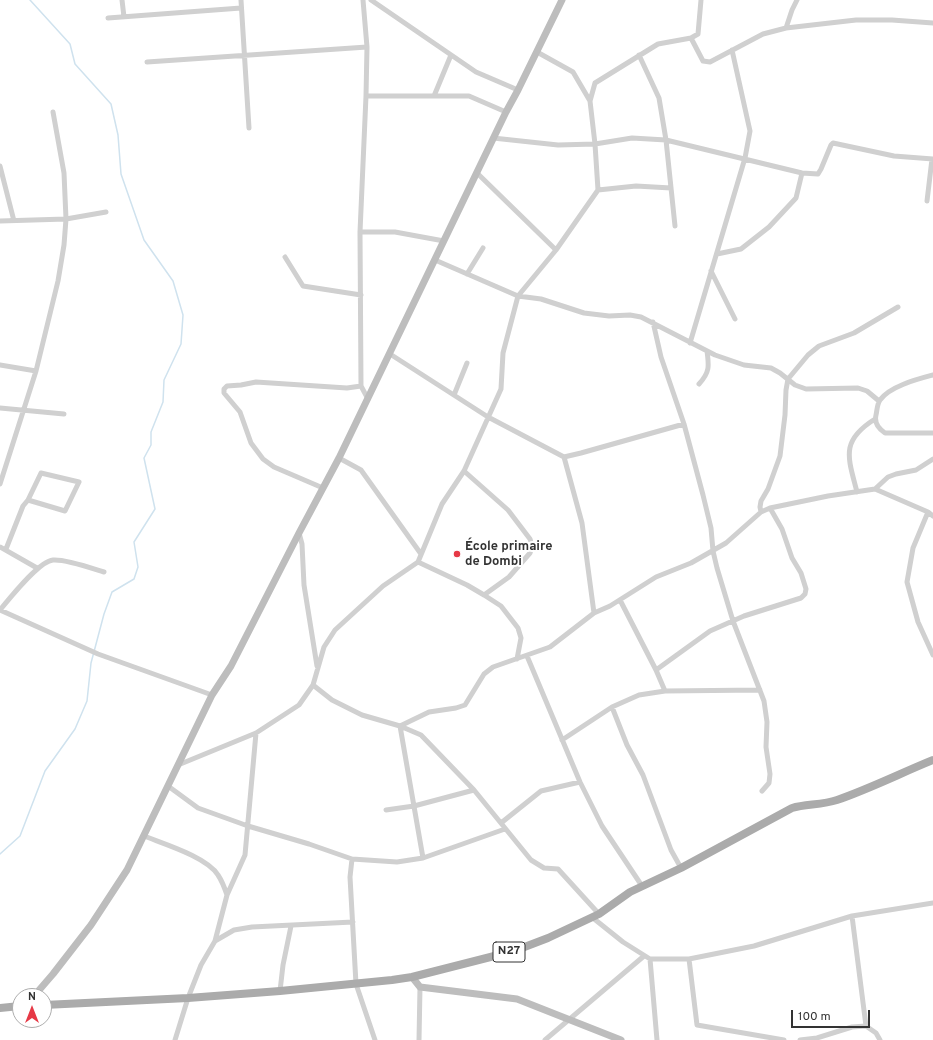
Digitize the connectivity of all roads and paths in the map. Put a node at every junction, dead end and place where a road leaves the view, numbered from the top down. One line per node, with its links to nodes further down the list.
1 (122, 0): 9 (street)
2 (241, 0): 8 (street)
3 (363, 0): 14 (street)
4 (371, 0): 18 (street)
5 (562, 0): 16 (street)
6 (701, 0): 13 (street)
7 (797, 0): 12 (street)
8 (241, 8): 9 (street); 17 (street)
9 (124, 17): 10 (street)
10 (108, 18)
11 (933, 23): 12 (street)
12 (786, 28): 15 (street)
13 (691, 38): 15 (street); 19 (street)
14 (367, 47): 17 (street); 22 (street)
15 (732, 50): 31 (street)
16 (537, 52): 21 (street); 24 (street)
17 (244, 55): 20 (street); 27 (street)
18 (451, 55): 21 (street); 23 (street)
19 (639, 55): 24 (street); 29 (street)
20 (147, 62)
21 (518, 90): 26 (street)
22 (366, 96): 23 (street); 44 (street)
23 (434, 96): 26 (street)
24 (590, 101): 30 (street)
25 (53, 112): 40 (street)
26 (506, 112): 28 (street)
27 (249, 128)
28 (494, 138): 30 (street); 34 (street)
29 (666, 140): 30 (street); 31 (street); 36 (street)
30 (595, 144): 37 (street)
31 (745, 158): 35 (street); 48 (street)
32 (933, 159): 35 (street); 38 (street)
33 (0, 166): 42 (street)
34 (477, 173): 45 (street); 47 (street)
35 (802, 173): 48 (street)
36 (671, 188): 37 (street); 43 (street)
37 (598, 190): 47 (street)
38 (927, 201)
39 (106, 212): 40 (street)
40 (66, 219): 42 (street); 63 (street)
41 (0, 221): 42 (street)
42 (14, 221)
43 (675, 226)
44 (360, 232): 45 (street); 53 (street)
45 (444, 241): 50 (street)
46 (483, 248): 52 (street)
47 (556, 250): 54 (street)
48 (716, 254): 51 (street)
49 (285, 257): 53 (street)
50 (435, 260): 52 (street); 60 (street)
51 (711, 271): 56 (street); 58 (street)
52 (466, 274): 54 (street)
53 (361, 294): 67 (street)
54 (518, 296): 57 (street); 74 (street)
55 (898, 307): 65 (street)
56 (735, 320)
57 (653, 322): 58 (street); 76 (street)
58 (690, 343): 59 (street)
59 (707, 351): 65 (street); 66 (street)
60 (390, 354): 68 (street); 69 (street)
61 (467, 363): 68 (street)
62 (0, 364): 63 (street)
63 (36, 371): 72 (street)
64 (933, 375): 70 (street)
65 (788, 379): 70 (street); 88 (street)
66 (699, 384)
67 (361, 386): 69 (street); 83 (street)
68 (454, 395): 74 (street)
69 (368, 399): 79 (street)
70 (879, 401): 75 (street)
71 (0, 408): 72 (street)
72 (24, 410): 73 (street); 82 (street)
73 (64, 414)
74 (488, 417): 78 (street); 81 (street)
75 (875, 419): 77 (street); 85 (street)
76 (684, 424): 78 (street); 94 (street)
77 (933, 432)
78 (564, 457): 102 (street)
79 (339, 458): 83 (street); 95 (street)
80 (933, 459): 84 (street)
81 (464, 471): 95 (street); 99 (street)
82 (0, 484)
83 (323, 488): 91 (street)
84 (875, 489): 85 (street); 89 (street)
85 (857, 492): 87 (street)
86 (28, 500): 86 (street); 93 (street)
87 (770, 508): 88 (street); 103 (street)
88 (761, 512): 94 (street)
89 (928, 512): 90 (street); 104 (street)
90 (933, 516)
91 (299, 533): 107 (street); 112 (street)
92 (0, 547): 93 (street)
93 (6, 549): 97 (street)
94 (713, 551): 100 (street); 103 (street)
95 (421, 554): 96 (street)
96 (418, 562): 99 (street); 107 (street)
97 (37, 568): 98 (street); 101 (street)
98 (104, 572)
99 (484, 595): 106 (street)
100 (620, 600): 102 (street); 108 (street)
101 (0, 610): 112 (street)
102 (594, 613): 105 (street)
103 (733, 621): 108 (street); 110 (street)
104 (933, 654)
105 (527, 656): 106 (street); 116 (street)
106 (517, 659): 114 (street)
107 (318, 669): 109 (street)
108 (656, 670): 111 (street)
109 (313, 685): 114 (street); 115 (street)
110 (760, 690): 111 (street); 122 (street)
111 (665, 691): 113 (street)
112 (212, 695): 118 (street)
113 (612, 707): 116 (street); 131 (street)
114 (400, 726): 121 (street); 123 (street)
115 (256, 733): 118 (street); 126 (street)
116 (562, 740): 119 (street)
117 (933, 760): 131 (main road, N27)
118 (178, 765): 120 (street)
119 (580, 782): 125 (street); 132 (street)
120 (168, 786): 126 (street); 128 (street)
121 (474, 790): 123 (street); 125 (street)
122 (762, 791)
123 (414, 806): 124 (street); 129 (street)
124 (386, 810)
125 (501, 823): 127 (street)
126 (248, 826): 130 (street); 133 (street)
127 (505, 829): 129 (street); 135 (street)
128 (144, 836): 133 (street); 146 (street)
129 (423, 858): 130 (street)
130 (352, 859): 137 (street)
131 (681, 868): 132 (main road, N27)
132 (642, 886): 135 (main road, N27)
133 (227, 895): 139 (street)
134 (933, 903): 136 (street)
135 (596, 916): 140 (street); 143 (main road, N27)
136 (852, 916): 142 (street); 153 (street)
137 (353, 922): 138 (street); 144 (street)
138 (291, 926): 139 (street); 147 (street)
139 (216, 941): 148 (street)
140 (644, 956): 141 (street); 152 (street)
141 (650, 959): 142 (street); 160 (street)
142 (689, 959): 161 (street)
143 (412, 977): 144 (main road, N27); 145 (street)
144 (356, 984): 147 (main road, N27); 156 (street)
145 (420, 987): 152 (street); 157 (street)
146 (41, 988)
147 (280, 991): 148 (main road, N27)
148 (188, 998): 149 (main road, N27); 155 (street)
149 (52, 1005)
150 (12, 1007): 151 (main road)
151 (0, 1008)
152 (568, 1019): 158 (street); 159 (street)
153 (866, 1026): 154 (street); 163 (street)
154 (817, 1039): 162 (street)
155 (175, 1040)
156 (375, 1040)
157 (419, 1040)
158 (545, 1040)
159 (621, 1040)
160 (657, 1040)
161 (784, 1040)
162 (800, 1040)
163 (880, 1040)

